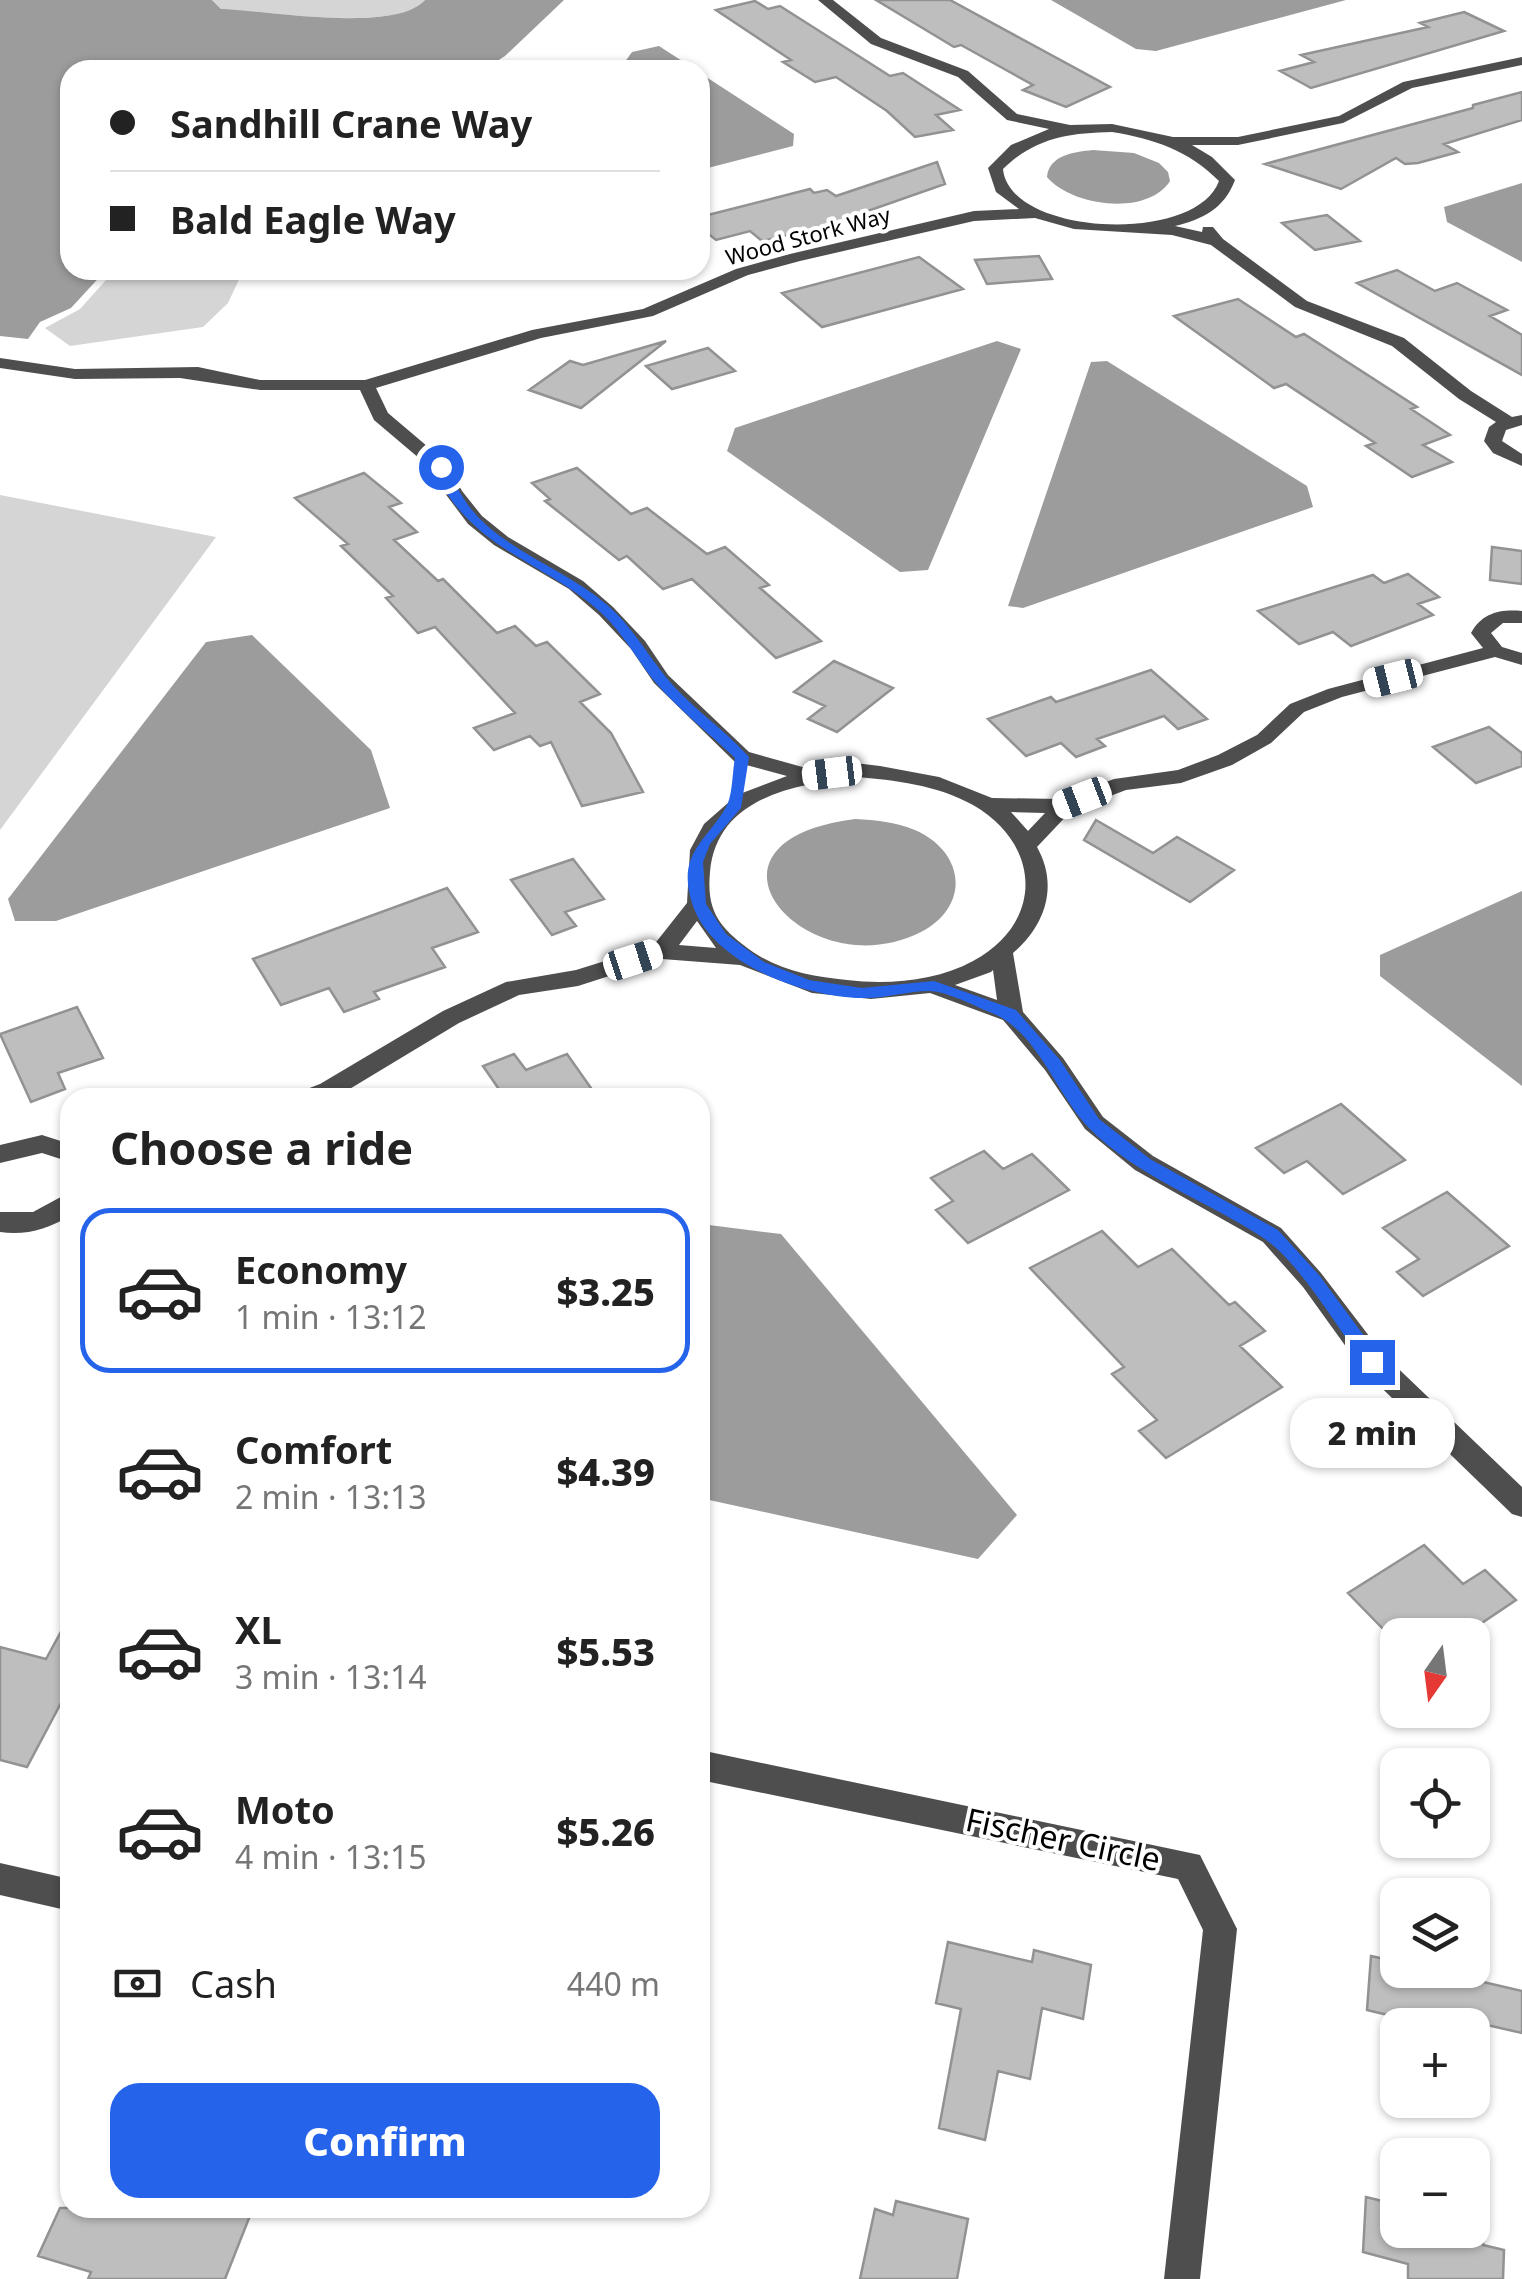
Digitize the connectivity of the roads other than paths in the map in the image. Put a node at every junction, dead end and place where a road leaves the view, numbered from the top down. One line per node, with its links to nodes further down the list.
1 (825, 0): 5 (street)
2 (1522, 45): 3 (street)
3 (1522, 53)
4 (1522, 61): 8 (street)
5 (1012, 117): 6 (street); 9 (street)
6 (1071, 129): 7 (street); 9 (street)
7 (1174, 141): 8 (street); 10 (street)
8 (1238, 141): 10 (street)
9 (1018, 144): 11 (street)
10 (1217, 166): 12 (street)
11 (1001, 191): 13 (street); 14 (street, Wood Stork Way)
12 (1206, 211): 15 (street); 16 (street)
13 (1035, 214): 14 (street, Wood Stork Way); 15 (street)
14 (974, 216): 18 (street, Wood Stork Way)
15 (1142, 229): 16 (street)
16 (1218, 242): 19 (street)
17 (0, 363): 18 (street, Wood Stork Way)
18 (366, 385): 24 (street)
19 (1515, 420): 20 (street)
20 (1522, 460)
21 (1522, 617): 22 (street)
22 (1495, 651): 23 (street); 27 (street)
23 (1522, 660)
24 (742, 757): 25 (street); 28 (street)
25 (808, 776): 26 (street); 28 (street)
26 (988, 806): 27 (street); 29 (street)
27 (1062, 806): 29 (street)
28 (734, 808): 30 (street)
29 (1026, 845): 32 (street)
30 (699, 904): 31 (street); 33 (street)
31 (661, 951): 33 (street); 36 (street)
32 (1002, 953): 34 (street); 35 (street)
33 (745, 958): 34 (street)
34 (934, 986): 35 (street)
35 (1011, 1014): 41 (street)
36 (332, 1088)
37 (60, 1150): 38 (street)
38 (0, 1154)
39 (60, 1209): 40 (street)
40 (0, 1222)
41 (1522, 1505)
42 (710, 1768): 45 (street, Fischer Circle)
43 (0, 1879): 44 (street)
44 (60, 1893)
45 (1182, 2279)

